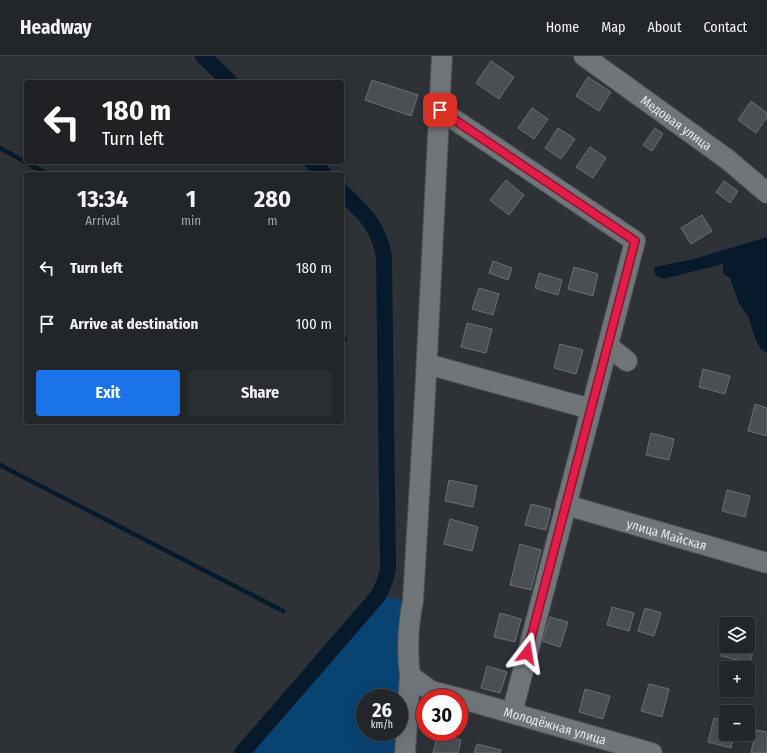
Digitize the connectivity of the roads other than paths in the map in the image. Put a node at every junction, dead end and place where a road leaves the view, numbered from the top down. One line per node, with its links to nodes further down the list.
1 (442, 56): 3 (street)
2 (584, 56): 4 (street, Медовая улица)
3 (440, 110): 5 (street); 7 (street)
4 (767, 193)
5 (608, 346): 6 (street); 8 (street)
6 (627, 360)
7 (427, 364): 8 (street); 11 (street)
8 (591, 409): 9 (street)
9 (566, 505): 10 (street, улица Майская); 14 (street)
10 (767, 563)
11 (410, 676): 12 (street, Молодёжная улица); 15 (street)
12 (428, 689)
13 (468, 701): 14 (street, Молодёжная улица)
14 (512, 713): 16 (street, Молодёжная улица)
15 (405, 753)
16 (652, 753)

